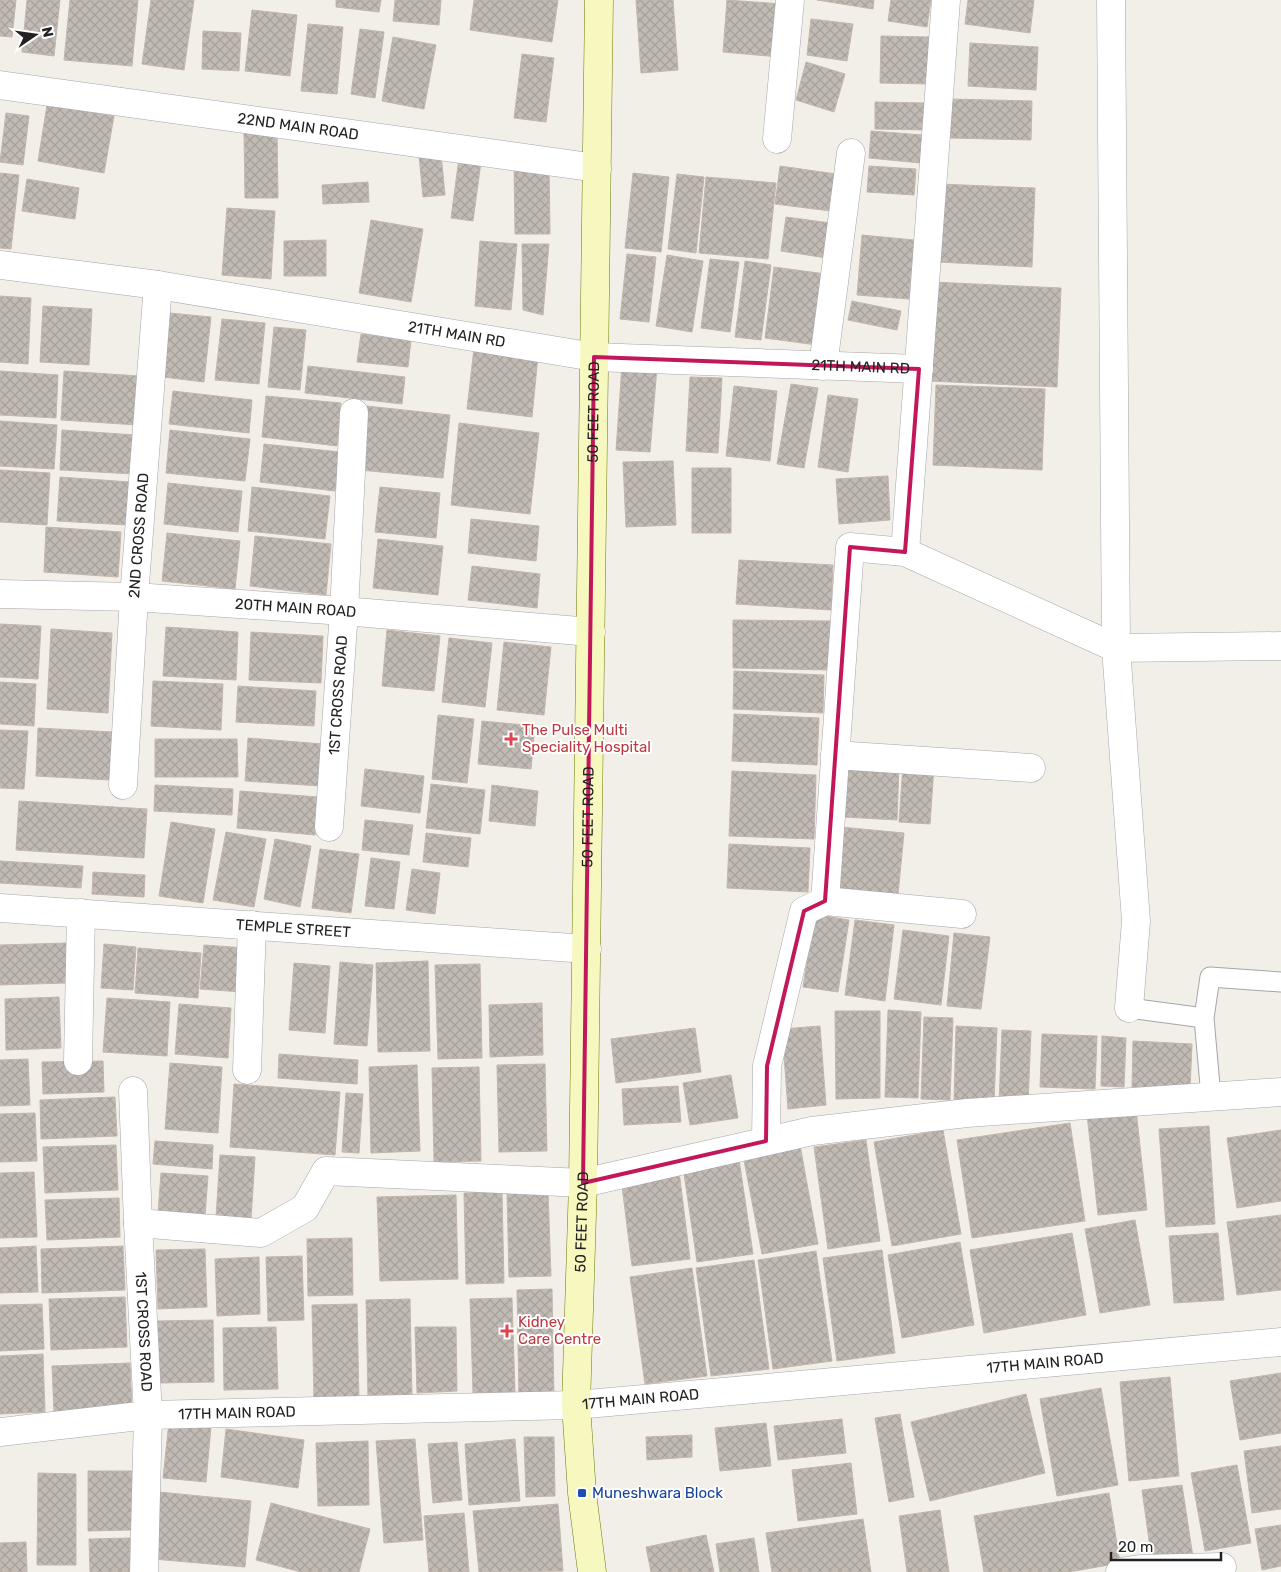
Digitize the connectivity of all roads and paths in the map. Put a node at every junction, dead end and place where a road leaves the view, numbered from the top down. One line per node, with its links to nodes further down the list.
1 (599, 0): 8 (main road, 50 FEET ROAD)
2 (790, 0): 6 (street)
3 (946, 0): 13 (street)
4 (1111, 0): 21 (street)
5 (0, 85): 8 (street, 22ND MAIN ROAD)
6 (777, 139)
7 (851, 153): 12 (street)
8 (597, 168): 11 (main road, 50 FEET ROAD)
9 (0, 265): 10 (street, 21TH MAIN RD)
10 (158, 285): 11 (street, 21TH MAIN RD); 17 (street, 2ND CROSS ROAD)
11 (594, 357): 12 (street, 21TH MAIN RD); 19 (main road, 50 FEET ROAD)
12 (823, 366): 13 (street, 21TH MAIN RD)
13 (919, 369): 15 (street)
14 (354, 413): 18 (street, 1ST CROSS ROAD)
15 (904, 552): 21 (street); 22 (street)
16 (0, 594): 17 (street, 20TH MAIN ROAD)
17 (134, 597): 18 (street, 20TH MAIN ROAD); 24 (street, 2ND CROSS ROAD)
18 (344, 611): 19 (street, 20TH MAIN ROAD); 25 (street, 1ST CROSS ROAD)
19 (591, 632): 31 (main road, 50 FEET ROAD)
20 (1281, 646): 21 (street)
21 (1116, 648): 33 (street)
22 (835, 755): 23 (street); 26 (street)
23 (1031, 768)
24 (124, 785)
25 (328, 828)
26 (825, 901): 29 (street); 40 (street)
27 (0, 908): 28 (street, TEMPLE STREET)
28 (81, 913): 30 (street, TEMPLE STREET); 35 (street)
29 (962, 914)
30 (252, 926): 31 (street, TEMPLE STREET); 36 (street)
31 (587, 950): 41 (main road, 50 FEET ROAD)
32 (1281, 982): 34 (lane)
33 (1129, 1008): 34 (lane)
34 (1204, 1018): 39 (lane)
35 (78, 1061)
36 (247, 1070)
37 (133, 1091): 42 (street, 1ST CROSS ROAD)
38 (1281, 1092): 39 (street)
39 (1211, 1097): 40 (street)
40 (766, 1141): 41 (street)
41 (583, 1183): 42 (street); 44 (main road, 50 FEET ROAD)
42 (138, 1223): 45 (street, 1ST CROSS ROAD)
43 (1281, 1342): 44 (street, 17TH MAIN ROAD)
44 (576, 1405): 45 (street, 17TH MAIN ROAD); 50 (main road, 50 FEET ROAD)
45 (148, 1415): 46 (street, 17TH MAIN ROAD); 49 (street, 1ST CROSS ROAD)
46 (0, 1432)
47 (1222, 1567): 48 (street)
48 (1133, 1571)
49 (144, 1572)
50 (592, 1572)

